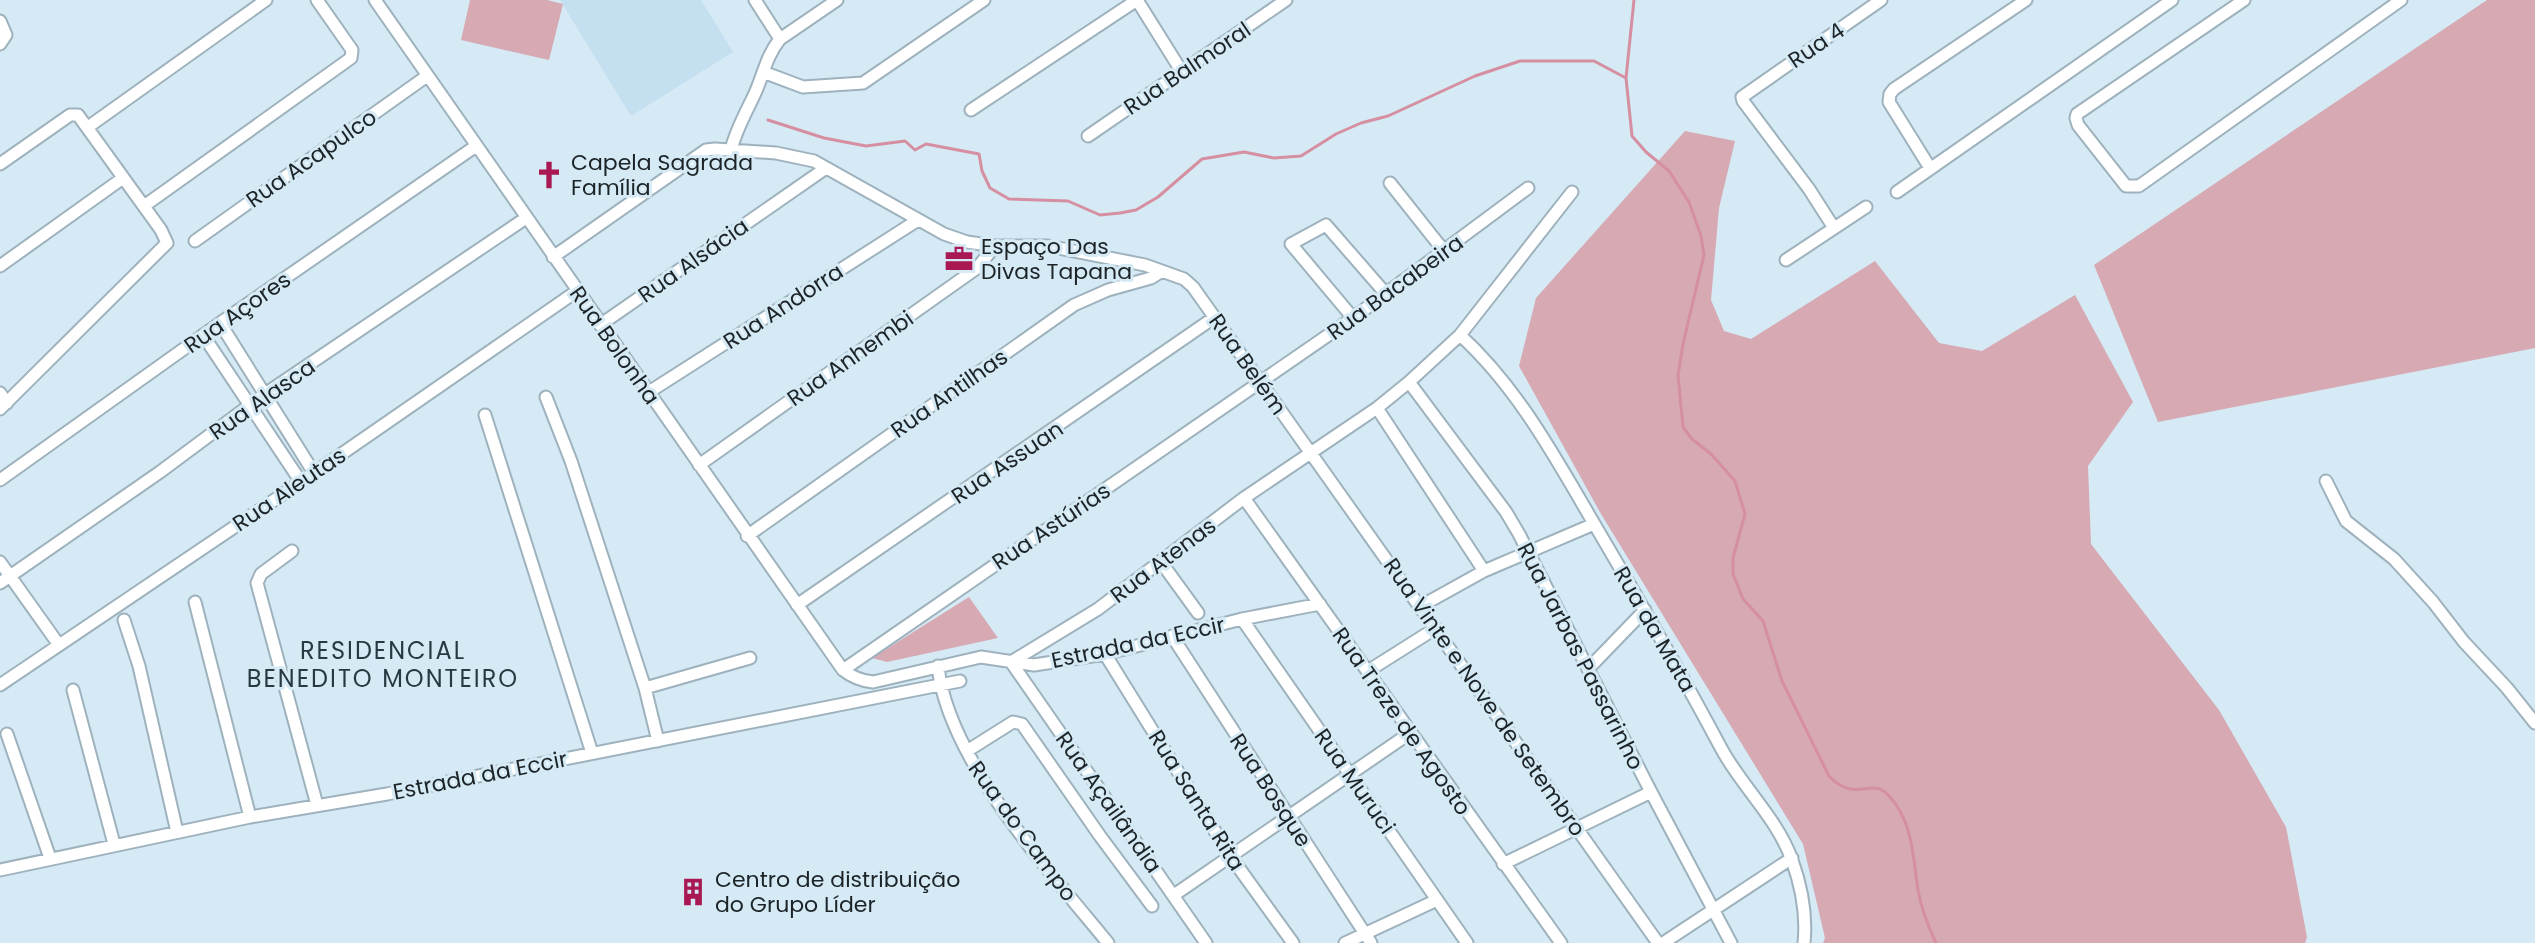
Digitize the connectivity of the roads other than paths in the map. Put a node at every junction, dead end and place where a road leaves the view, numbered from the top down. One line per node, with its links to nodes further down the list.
1 (266, 0): 21 (street)
2 (317, 0): 33 (street)
3 (375, 0): 19 (street, Rua Bolonha)
4 (755, 0): 15 (street)
5 (837, 0): 15 (street)
6 (984, 0): 17 (street)
7 (1137, 0): 18 (street); 20 (street)
8 (1286, 0): 18 (street, Rua Balmoral)
9 (1881, 0): 37 (street, Rua 4)
10 (2026, 0): 27 (street)
11 (2172, 0): 27 (street)
12 (2244, 0): 13 (street)
13 (2401, 0)
14 (0, 21): 16 (street)
15 (780, 39): 17 (street)
16 (0, 44)
17 (763, 72): 24 (street)
18 (1182, 72): 22 (street, Rua Balmoral)
19 (427, 76): 23 (street, Rua Bolonha); 38 (street, Rua Acapulco)
20 (971, 110)
21 (88, 127): 25 (street); 28 (street)
22 (1088, 136)
23 (476, 146): 35 (street, Rua Bolonha); 49 (street, Rua Açores)
24 (731, 150): 26 (street); 41 (street)
25 (0, 164)
26 (826, 168): 36 (street); 50 (street, Rua Alsácia)
27 (1930, 168): 32 (street)
28 (123, 178): 33 (street); 43 (street)
29 (1390, 183): 40 (street)
30 (1528, 188): 40 (street, Rua Bacabeira)
31 (1572, 192): 52 (street, Rua Atenas)
32 (1897, 192)
33 (144, 206): 58 (street)
34 (1866, 207): 37 (street)
35 (526, 218): 41 (street, Rua Bolonha); 56 (street, Rua Alasca)
36 (918, 220): 39 (street); 55 (street, Rua Andorra)
37 (1834, 228): 42 (street)
38 (195, 241)
39 (995, 246): 44 (street); 63 (street, Rua Anhembi)
40 (1444, 251): 46 (street, Rua Bacabeira)
41 (553, 257): 45 (street, Rua Bolonha)
42 (1786, 260)
43 (0, 266)
44 (1167, 272): 47 (street, Rua Belém); 70 (street, Rua Antilhas)
45 (577, 291): 50 (street, Rua Bolonha); 64 (street, Rua Aleutas)
46 (1386, 294): 48 (street, Rua Bacabeira); 48 (street)
47 (1215, 317): 54 (street, Rua Belém); 79 (street, Rua Assuan)
48 (1353, 318): 54 (street, Rua Bacabeira)
49 (220, 323): 51 (street, Rua Açores); 56 (street)
50 (600, 325): 55 (street, Rua Bolonha)
51 (203, 335): 59 (street); 65 (street, Rua Açores)
52 (1460, 335): 53 (street, Rua Atenas); 69 (street, Rua da Mata)
53 (1409, 382): 60 (street, Rua Atenas); 72 (street, Rua Jarbas Passarinho)
54 (1260, 383): 62 (street, Rua Belém); 93 (street, Rua Astúrias)
55 (649, 392): 63 (street, Rua Bolonha)
56 (265, 394): 59 (street, Rua Alasca); 64 (street)
57 (546, 397): 99 (street)
58 (2, 402)
59 (250, 406): 67 (street); 76 (street, Rua Alasca)
60 (1377, 408): 62 (street, Rua Atenas); 75 (street)
61 (485, 415): 106 (street)
62 (1310, 451): 68 (street, Rua Atenas); 80 (street, Rua Vinte e Nove de Setembro)
63 (699, 465): 70 (street, Rua Bolonha)
64 (314, 473): 67 (street, Rua Aleutas)
65 (0, 480)
66 (2326, 481): 101 (street)
67 (301, 482): 87 (street, Rua Aleutas)
68 (1244, 498): 74 (street, Rua Atenas); 78 (street, Rua Treze de Agosto)
69 (1594, 524): 72 (street); 81 (street, Rua da Mata)
70 (747, 536): 79 (street, Rua Bolonha)
71 (292, 551): 109 (street)
72 (1528, 551): 75 (street); 92 (street, Rua Jarbas Passarinho)
73 (0, 562): 76 (street)
74 (1161, 562): 82 (street); 90 (street, Rua Atenas)
75 (1484, 571): 80 (street)
76 (5, 580): 87 (street)
77 (195, 602): 110 (street)
78 (1320, 604): 83 (street, Estrada da Eccir); 94 (street, Rua Treze de Agosto)
79 (797, 605): 93 (street, Rua Bolonha)
80 (1421, 606): 85 (street, Rua Vinte e Nove de Setembro)
81 (1645, 610): 92 (street); 117 (street, Rua da Mata)
82 (1198, 613)
83 (1242, 619): 86 (street, Estrada da Eccir); 107 (street, Rua Muruci)
84 (124, 620): 113 (street)
85 (1436, 628): 94 (street); 112 (street, Rua Vinte e Nove de Setembro)
86 (1172, 636): 88 (street, Estrada da Eccir); 111 (street, Rua Bosque)
87 (59, 645): 97 (street, Rua Aleutas)
88 (1105, 654): 90 (street, Estrada da Eccir); 115 (street, Rua Santa Rita)
89 (750, 658): 99 (street)
90 (1011, 662): 91 (street, Estrada da Eccir); 120 (street, Rua Açailândia)
91 (938, 666): 95 (street, Estrada da Eccir); 98 (street, Rua do Campo)
92 (1588, 669): 108 (street, Rua Jarbas Passarinho)
93 (843, 670): 95 (street, Rua Bolonha)
94 (1368, 671): 102 (street, Rua Treze de Agosto)
95 (863, 681)
96 (960, 681): 98 (street, Estrada da Eccir)
97 (0, 685)
98 (940, 686): 104 (street, Estrada da Eccir); 105 (street, Rua do Campo)
99 (645, 688): 104 (street)
100 (73, 690): 114 (street)
101 (2535, 723)
102 (1410, 733): 107 (street); 118 (street, Rua Treze de Agosto)
103 (7, 734): 116 (street)
104 (658, 741): 106 (street, Estrada da Eccir)
105 (967, 751): 122 (street); 125 (street, Rua do Campo)
106 (592, 753): 109 (street, Estrada da Eccir)
107 (1350, 773): 111 (street); 121 (street, Rua Muruci)
108 (1651, 792): 112 (street); 123 (street, Rua Jarbas Passarinho)
109 (317, 805): 110 (street, Estrada da Eccir)
110 (250, 817): 113 (street, Estrada da Eccir)
111 (1289, 817): 115 (street); 124 (street, Rua Bosque)
112 (1577, 829): 118 (street); 131 (street, Rua Vinte e Nove de Setembro)
113 (177, 832): 114 (street, Estrada da Eccir)
114 (114, 844): 116 (street, Estrada da Eccir)
115 (1231, 857): 120 (street); 127 (street, Rua Santa Rita)
116 (50, 858): 119 (street, Estrada da Eccir)
117 (1792, 858): 123 (street); 133 (street, Rua da Mata)
118 (1503, 864): 130 (street, Rua Treze de Agosto)
119 (0, 870)
120 (1174, 895): 126 (street, Rua Açailândia)
121 (1437, 900): 124 (street); 129 (street, Rua Muruci)
122 (1152, 906)
123 (1713, 911): 131 (street); 132 (street, Rua Jarbas Passarinho)
124 (1368, 938): 128 (street)
125 (1108, 943)
126 (1206, 943)
127 (1293, 943)
128 (1345, 943)
129 (1467, 943)
130 (1561, 943)
131 (1661, 943)
132 (1731, 943)
133 (1804, 943)

